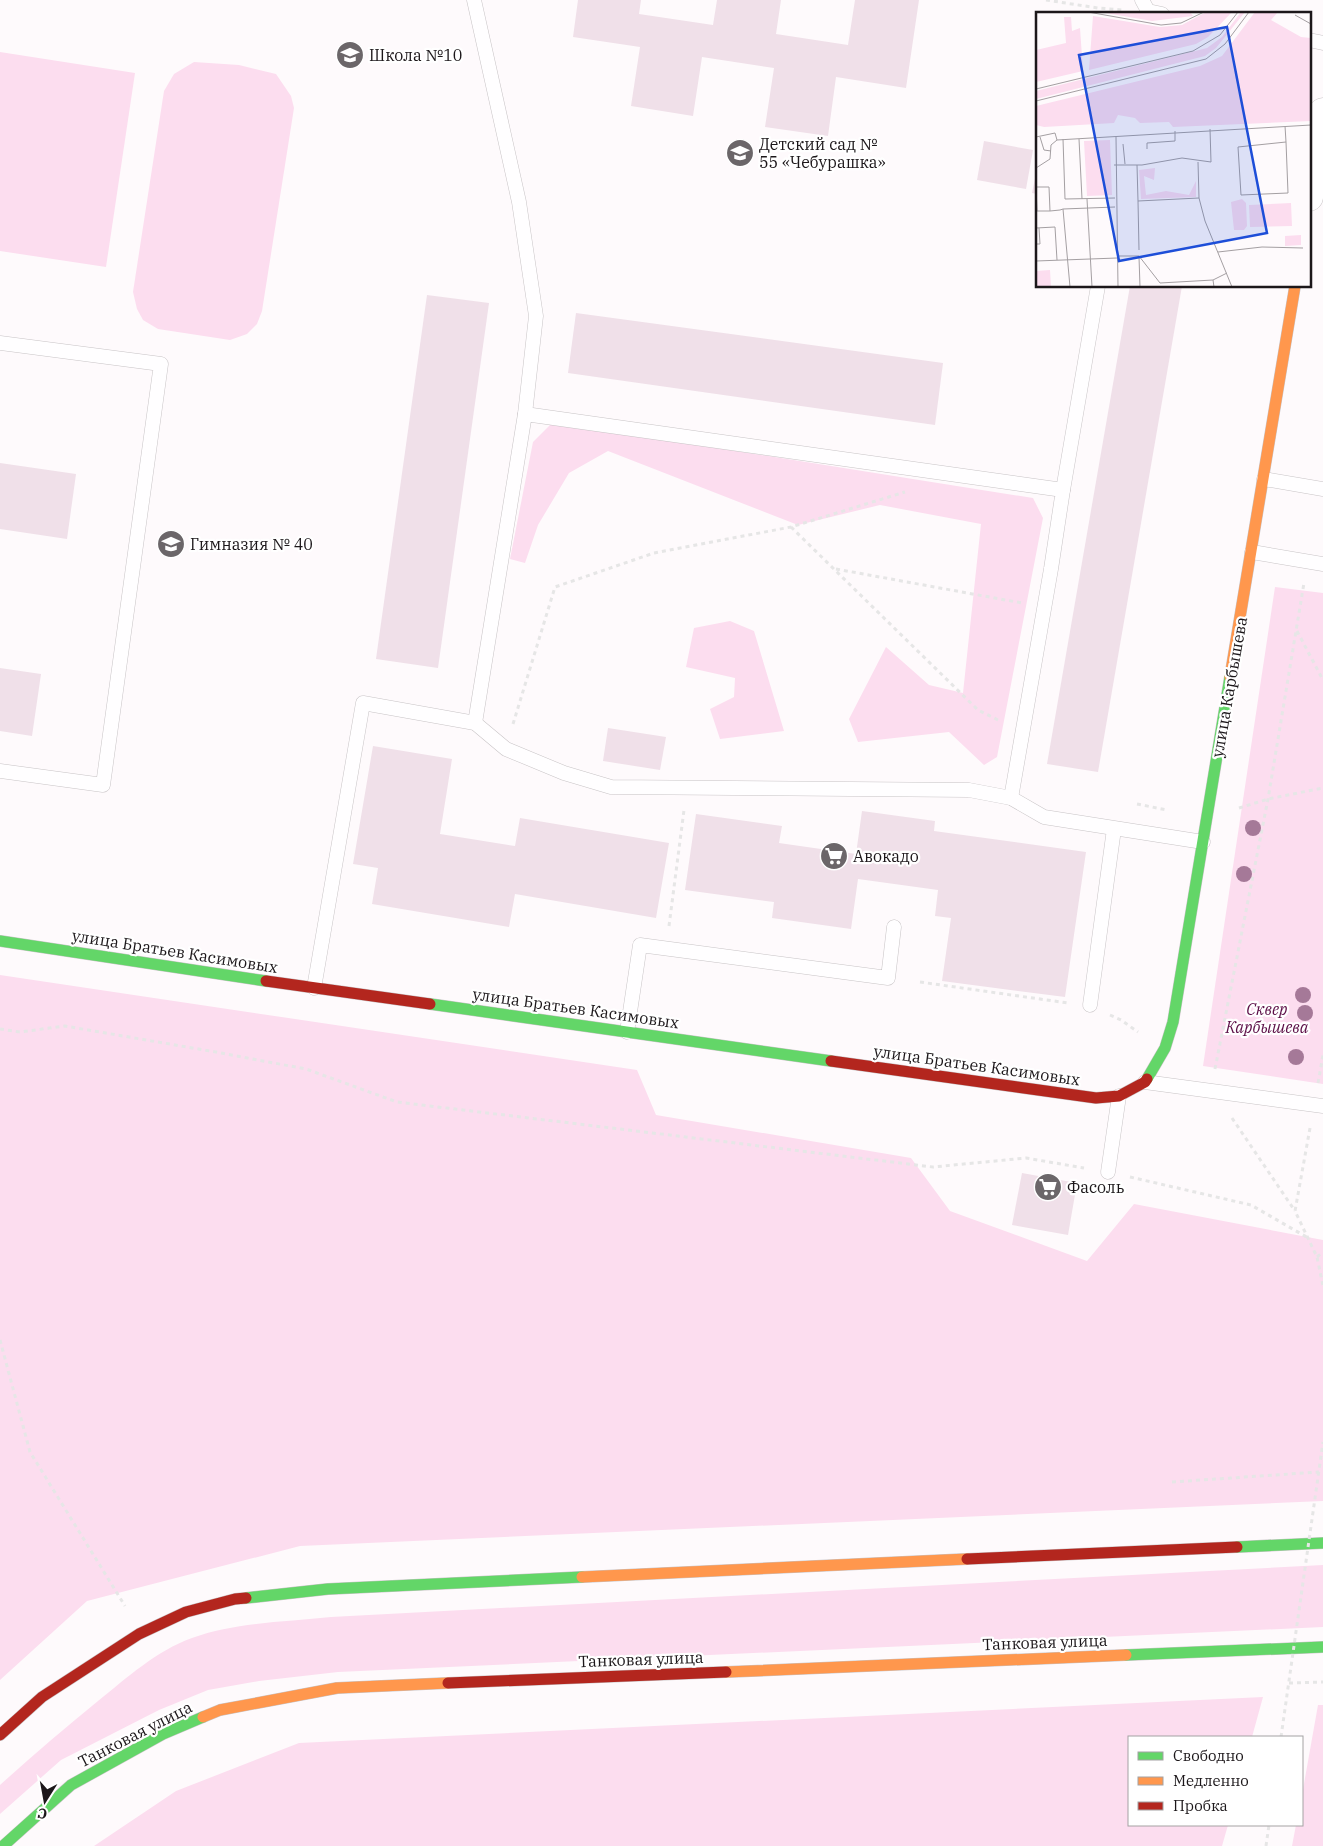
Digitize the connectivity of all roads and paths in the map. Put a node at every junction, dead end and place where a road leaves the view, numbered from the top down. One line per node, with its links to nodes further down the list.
1 (474, 0): 12 (lane)
2 (1046, 0): 3 (path)
3 (1147, 4): 4 (lane)
4 (1159, 12)
5 (1310, 40): 6 (lane)
6 (1323, 43)
7 (1323, 112): 8 (street)
8 (1310, 191)
9 (1098, 288): 16 (lane)
10 (1295, 288): 13 (main road, улица Карбышева)
11 (0, 342): 28 (lane)
12 (525, 414): 16 (lane); 25 (lane)
13 (1264, 479): 14 (lane); 18 (main road, улица Карбышева)
14 (1323, 489)
15 (913, 490): 17 (path)
16 (1063, 490): 22 (lane)
17 (791, 527): 21 (path); 27 (path)
18 (1252, 552): 19 (lane); 32 (main road, улица Карбышева)
19 (1307, 562): 20 (lane); 23 (path)
20 (1323, 564)
21 (835, 569): 22 (path); 26 (path)
22 (1044, 608): 26 (lane)
23 (1296, 630): 24 (path); 44 (path)
24 (1323, 680)
25 (474, 724): 27 (lane); 37 (lane)
26 (1023, 732): 30 (lane)
27 (506, 749): 29 (lane)
28 (0, 771)
29 (687, 787): 30 (lane); 35 (path)
30 (1011, 798): 31 (lane)
31 (1114, 828): 32 (lane); 38 (lane)
32 (1203, 842): 43 (main road, улица Карбышева)
33 (894, 927): 35 (lane)
34 (0, 941): 37 (main road, улица Братьев Касимовых)
35 (666, 948): 40 (lane)
36 (920, 982): 38 (path)
37 (314, 988): 40 (main road, улица Братьев Касимовых)
38 (1090, 1006): 41 (path)
39 (0, 1029): 47 (path)
40 (627, 1032): 45 (main road, улица Братьев Касимовых)
41 (1138, 1032)
42 (1323, 1055): 46 (path)
43 (1145, 1082): 44 (lane); 45 (main road, улица Братьев Касимовых)
44 (1212, 1090): 46 (lane); 48 (path)
45 (1119, 1096): 47 (lane)
46 (1319, 1106): 48 (path)
47 (1108, 1172): 49 (path)
48 (1295, 1210): 49 (path)
49 (1310, 1239): 51 (path)
50 (1323, 1252): 51 (path)
51 (1317, 1257): 52 (path)
52 (1323, 1286)
53 (0, 1340): 58 (path)
54 (1323, 1442): 55 (path, bridge)
55 (1319, 1472): 56 (path); 61 (path, bridge)
56 (1172, 1482)
57 (1323, 1543): 62 (main road)
58 (128, 1610)
59 (1323, 1647): 65 (main road, Танковая улица)
60 (1323, 1682): 61 (path)
61 (1289, 1683): 63 (path, bridge)
62 (0, 1735)
63 (1281, 1736)
64 (1269, 1826): 66 (path)
65 (2, 1846)
66 (1266, 1846)

